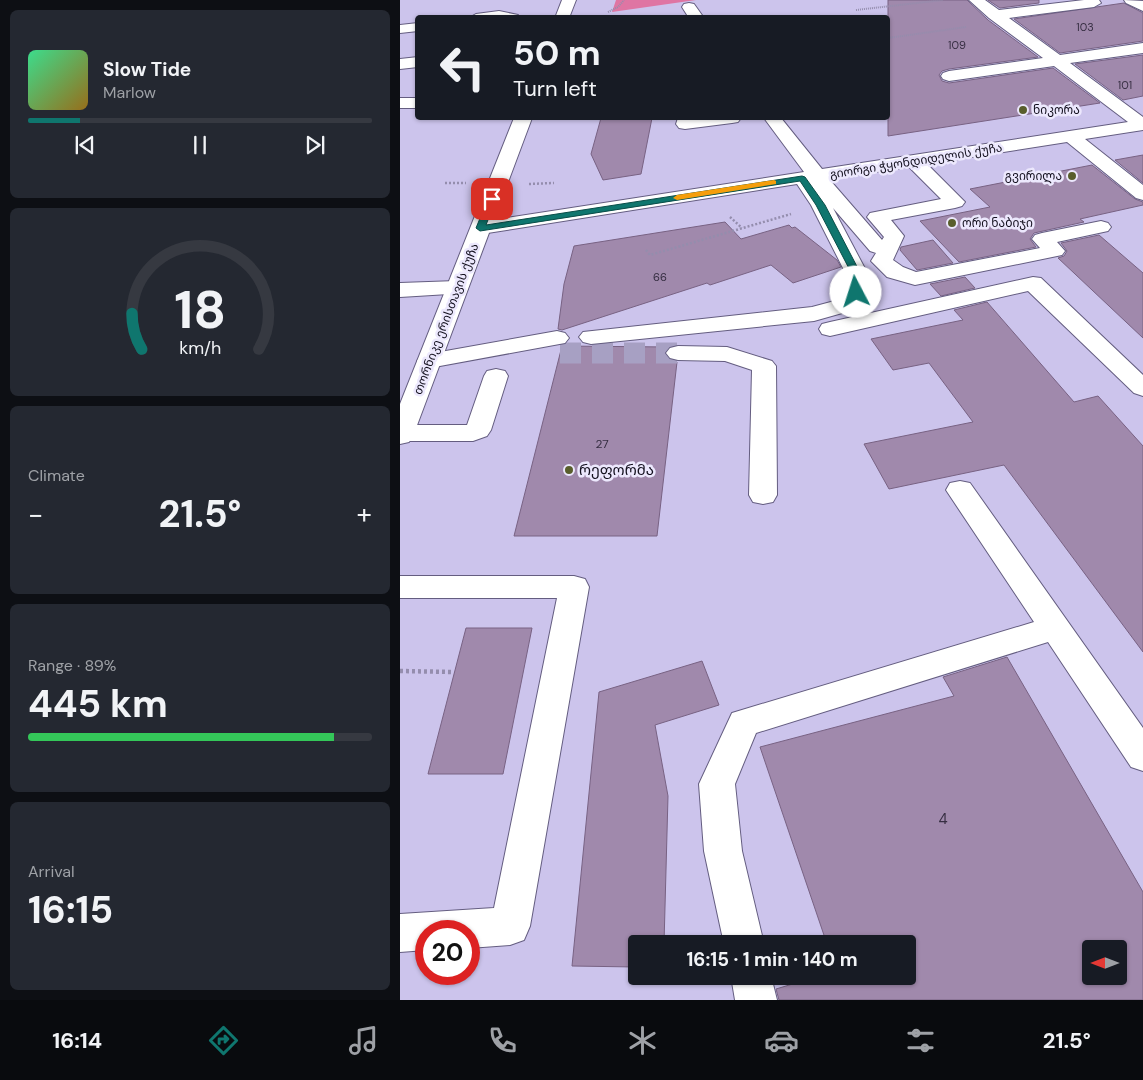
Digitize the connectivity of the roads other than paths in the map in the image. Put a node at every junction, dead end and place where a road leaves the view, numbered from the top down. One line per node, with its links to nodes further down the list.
1 (569, 0): 6 (street)
2 (976, 0): 7 (street)
3 (1131, 0): 5 (street)
4 (1094, 3): 7 (street)
5 (1143, 8)
6 (563, 15)
7 (999, 18): 11 (street)
8 (415, 26): 9 (street)
9 (400, 29)
10 (1143, 48): 11 (street)
11 (1056, 61): 14 (street); 21 (street)
12 (415, 62): 13 (street)
13 (400, 64)
14 (949, 76)
15 (400, 103): 16 (street)
16 (415, 103)
17 (522, 120): 27 (street, თორნიკე ერისთავის ქუჩა)
18 (686, 120): 19 (street)
19 (714, 120)
20 (773, 120): 24 (street)
21 (1143, 125): 22 (street, გიორგი ჭყონდიდელის ქუჩა)
22 (1071, 137): 23 (street, გიორგი ჭყონდიდელის ქუჩა); 25 (street)
23 (914, 162): 24 (street, გიორგი ჭყონდიდელის ქუჩა); 26 (street)
24 (810, 177): 27 (street, გიორგი ჭყონდიდელის ქუჩა); 28 (street); 32 (street)
25 (1143, 194)
26 (1101, 227)
27 (480, 228): 29 (street, თორნიკე ერისთავის ქუჩა)
28 (877, 247)
29 (457, 288): 30 (street); 35 (street, თორნიკე ერისთავის ქუჩა)
30 (400, 290)
31 (830, 329): 37 (street)
32 (591, 337)
33 (559, 346): 35 (street)
34 (678, 353): 40 (street)
35 (429, 361): 38 (street, თორნიკე ერისთავის ქუჩა)
36 (496, 376): 38 (street)
37 (1143, 388)
38 (400, 435)
39 (960, 490): 42 (street)
40 (763, 496)
41 (400, 587): 44 (street)
42 (1055, 628): 43 (street); 47 (street)
43 (1143, 756)
44 (480, 928)
45 (415, 932): 46 (street)
46 (400, 933)
47 (742, 935)
48 (753, 985): 49 (street)
49 (756, 1000)

